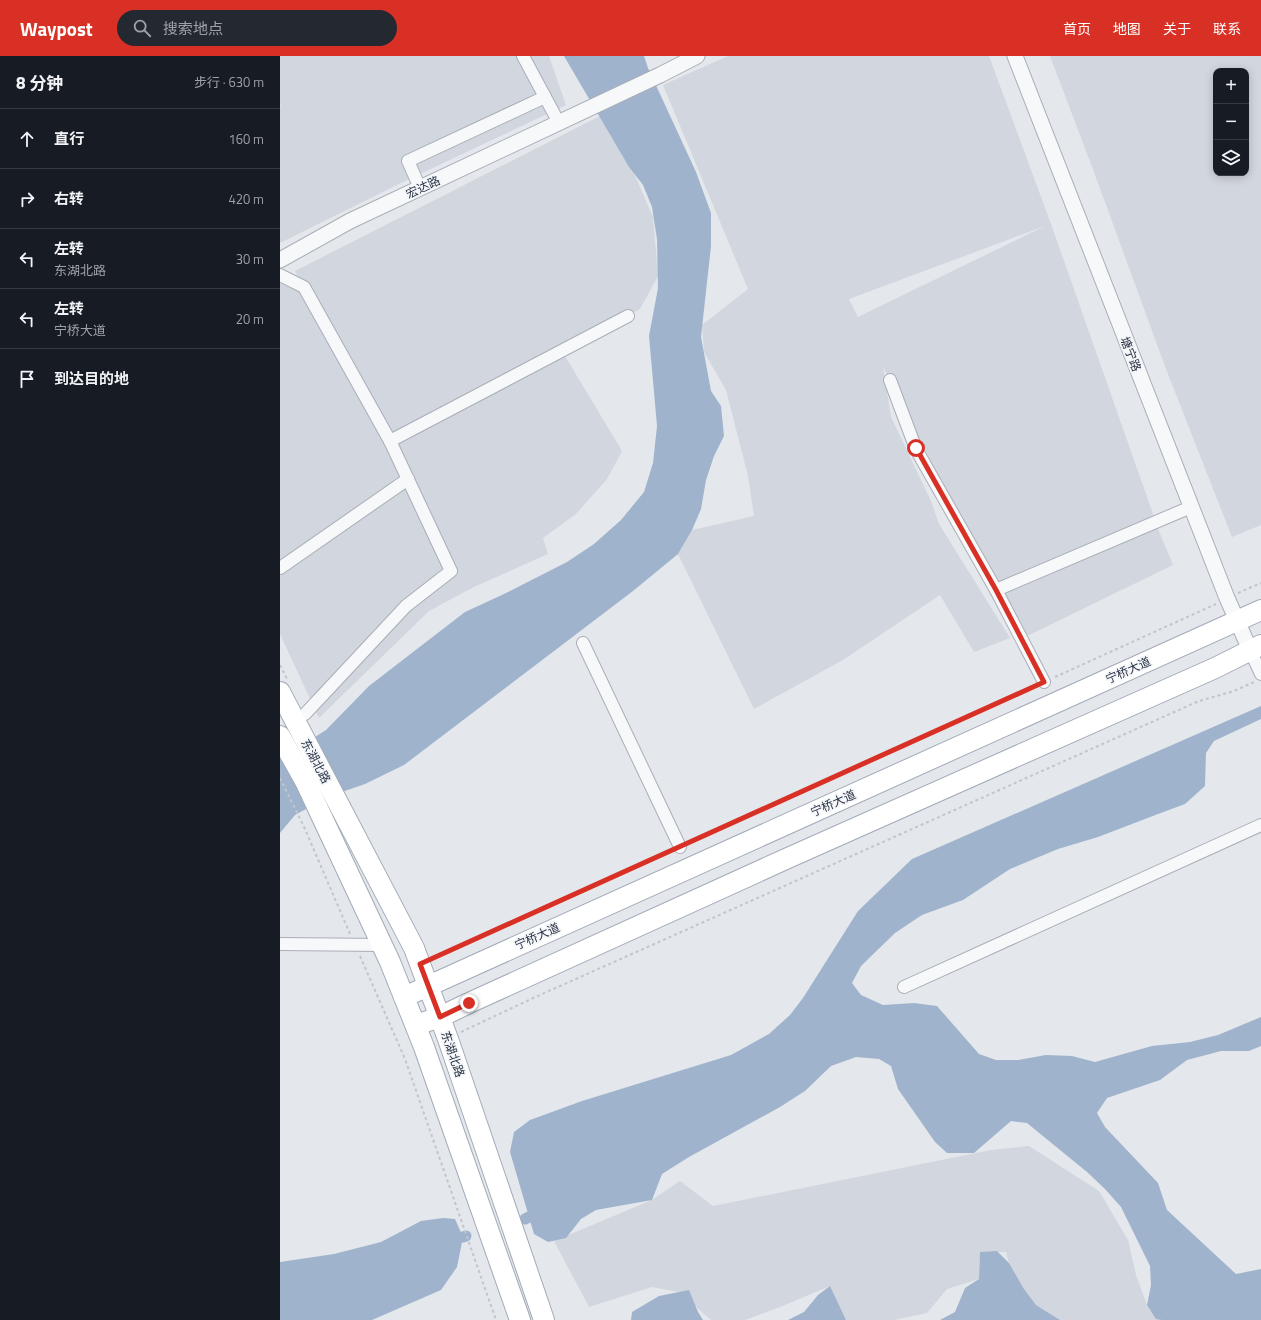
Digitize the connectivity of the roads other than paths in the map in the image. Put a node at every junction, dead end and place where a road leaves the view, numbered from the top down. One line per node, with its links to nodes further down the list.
1 (523, 56): 4 (street)
2 (697, 56): 5 (street, 宏达路)
3 (1015, 56): 13 (street, 塘宁路)
4 (545, 97): 5 (street); 6 (street)
5 (564, 121): 6 (street, 宏达路)
6 (420, 188): 7 (street, 宏达路)
7 (280, 260)
8 (280, 275): 11 (street)
9 (628, 316): 11 (street)
10 (890, 380): 15 (street)
11 (390, 441): 12 (street)
12 (408, 479): 14 (street); 23 (street)
13 (1191, 507): 15 (street); 17 (street, 塘宁路)
14 (280, 568)
15 (996, 590): 21 (street)
16 (1261, 610): 17 (main road, 宁桥大道)
17 (1236, 621): 19 (street, 塘宁路); 29 (main road, 宁桥大道)
18 (583, 643): 26 (street)
19 (1256, 648): 20 (street); 32 (main road)
20 (1258, 678)
21 (1044, 682)
22 (280, 692): 23 (main road, 东湖北路)
23 (300, 717): 29 (main road, 东湖北路)
24 (280, 736): 28 (main road, 东湖北路)
25 (1261, 825): 30 (street)
26 (680, 846)
27 (280, 944): 28 (street)
28 (383, 945): 31 (main road, 东湖北路)
29 (429, 986): 31 (main road, 宁桥大道); 32 (main road, 东湖北路)
30 (904, 987)
31 (404, 997): 33 (main road, 东湖北路)
32 (440, 1017): 33 (main road); 35 (main road, 东湖北路)
33 (416, 1025): 34 (main road, 东湖北路)
34 (520, 1320)
35 (544, 1320)

